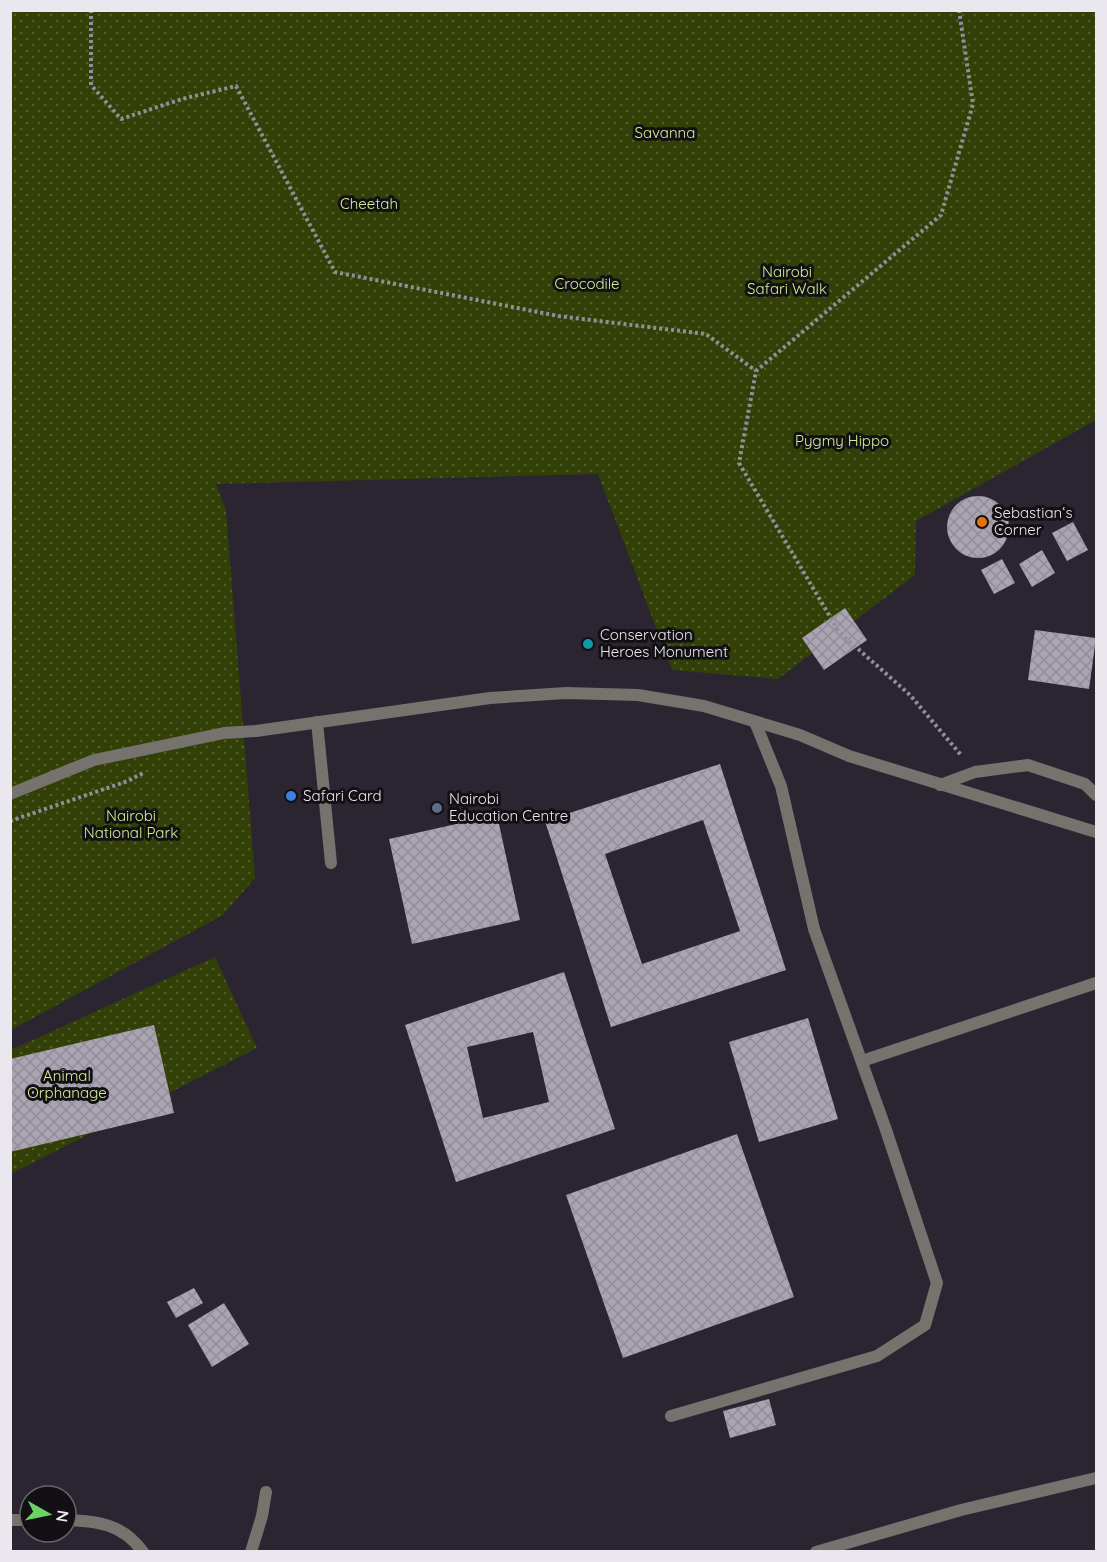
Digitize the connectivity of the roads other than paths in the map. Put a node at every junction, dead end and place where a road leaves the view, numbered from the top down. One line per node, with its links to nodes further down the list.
1 (317, 722): 2 (lane); 4 (lane); 7 (lane)
2 (755, 722): 3 (lane); 9 (lane)
3 (940, 785): 5 (lane); 6 (lane)
4 (10, 794)
5 (1096, 795)
6 (1096, 832)
7 (331, 863)
8 (1096, 983): 9 (lane)
9 (862, 1061): 10 (lane)
10 (671, 1416)
11 (1096, 1478): 16 (lane)
12 (267, 1492): 15 (lane)
13 (78, 1520): 14 (lane)
14 (142, 1551)
15 (250, 1551)
16 (816, 1551)

